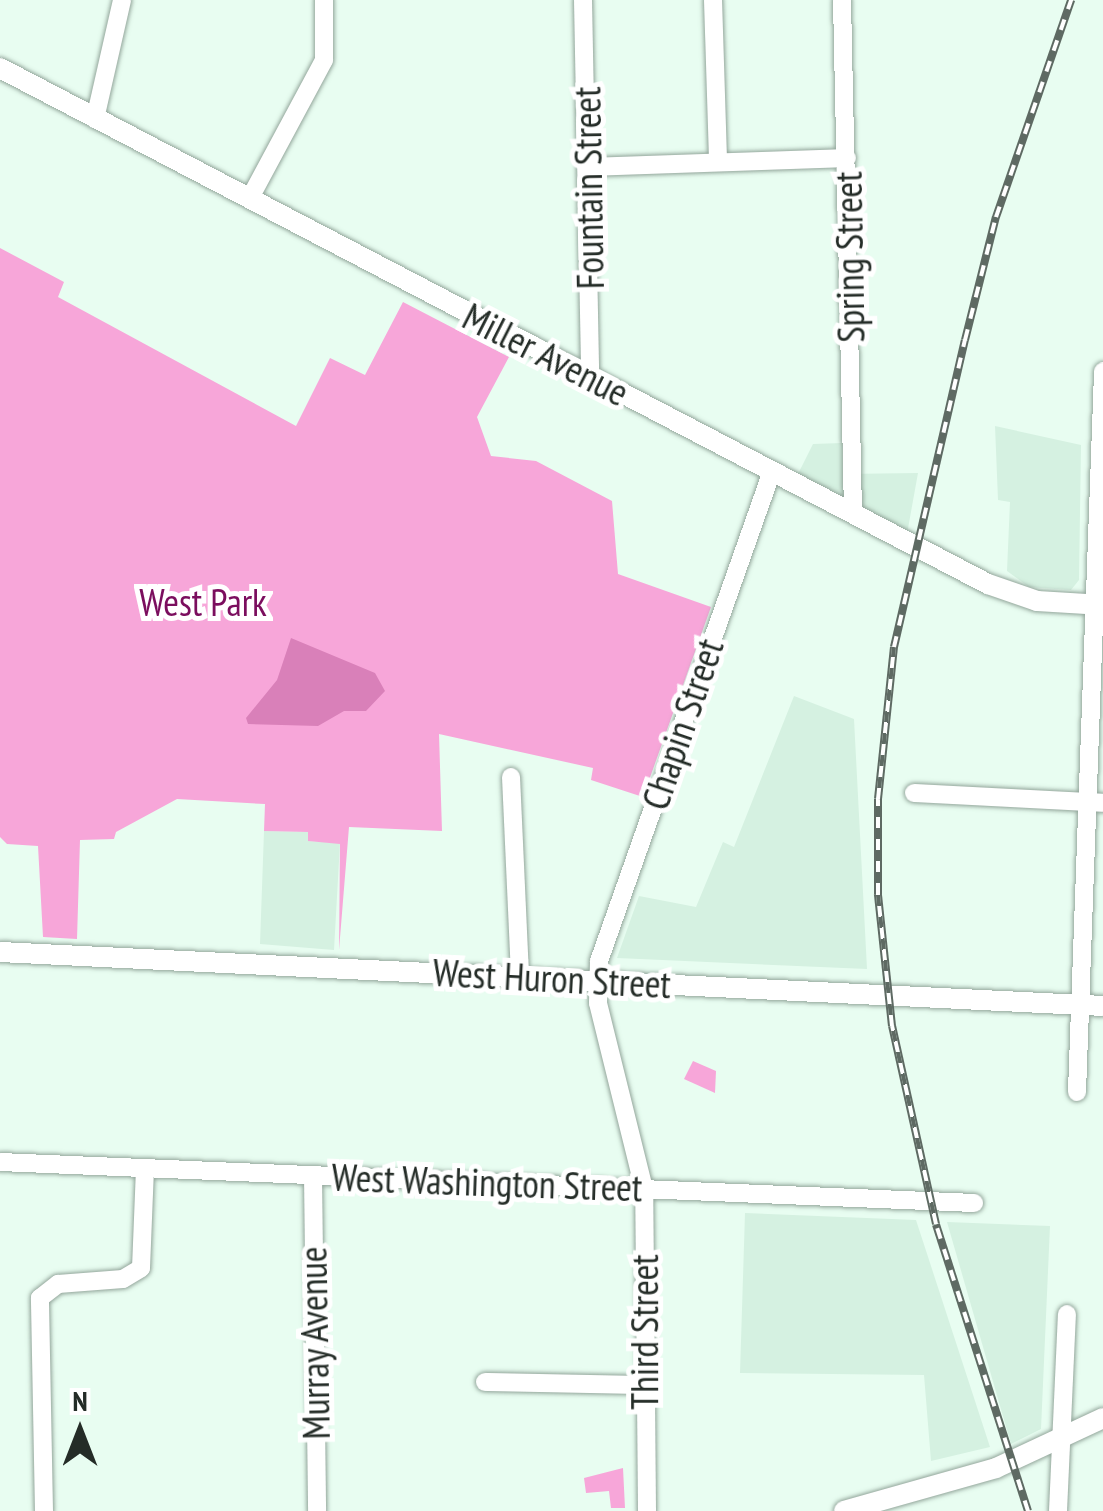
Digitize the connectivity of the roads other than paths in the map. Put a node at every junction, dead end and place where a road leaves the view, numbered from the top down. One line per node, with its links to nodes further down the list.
1 (122, 0): 7 (street)
2 (324, 0): 11 (street)
3 (583, 0): 10 (street, Fountain Street)
4 (713, 0): 9 (street)
5 (842, 0): 8 (street, Spring Street)
6 (0, 68): 7 (main road, Miller Avenue)
7 (95, 119): 11 (main road, Miller Avenue)
8 (847, 158): 9 (street); 15 (street, Spring Street)
9 (718, 162): 10 (street)
10 (590, 166): 13 (street, Fountain Street)
11 (250, 198): 13 (main road, Miller Avenue)
12 (1103, 371): 16 (street)
13 (590, 376): 14 (main road, Miller Avenue)
14 (772, 471): 15 (main road, Miller Avenue); 22 (street, Chapin Street)
15 (853, 513): 16 (main road, Miller Avenue)
16 (1098, 605): 19 (street)
17 (511, 777): 21 (street)
18 (914, 792): 19 (street)
19 (1094, 802): 23 (street)
20 (0, 952): 21 (main road, West Huron Street)
21 (520, 975): 22 (main road, West Huron Street)
22 (598, 979): 23 (main road, West Huron Street); 29 (street, Third Street)
23 (1080, 1005): 24 (main road, West Huron Street); 25 (street)
24 (1103, 1006)
25 (1077, 1092)
26 (0, 1162): 27 (street, West Washington Street)
27 (145, 1168): 28 (street, West Washington Street); 37 (street)
28 (312, 1175): 29 (street, West Washington Street); 38 (street, Murray Avenue)
29 (644, 1189): 30 (street, West Washington Street); 33 (street, Third Street)
30 (974, 1202)
31 (1067, 1314): 35 (street)
32 (485, 1382): 33 (street)
33 (644, 1385): 39 (street, Third Street)
34 (1103, 1418): 35 (main road)
35 (1060, 1438): 36 (main road); 40 (street)
36 (850, 1510)
37 (44, 1511)
38 (317, 1511)
39 (647, 1511)
40 (1058, 1511)

